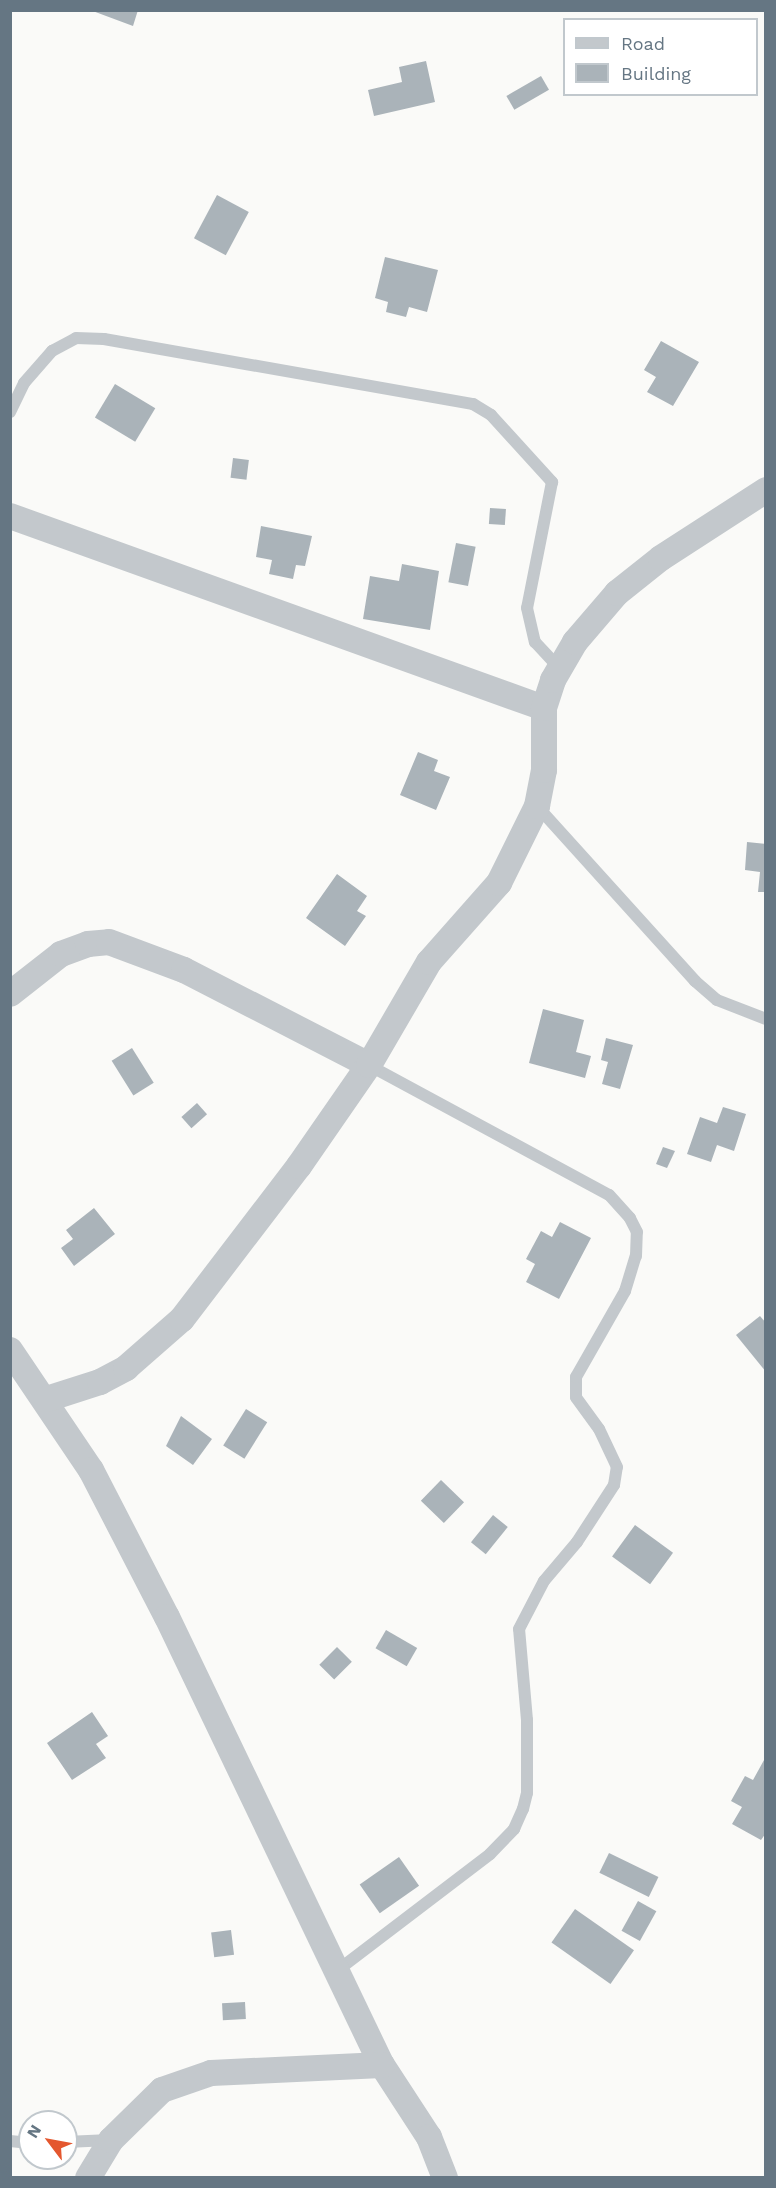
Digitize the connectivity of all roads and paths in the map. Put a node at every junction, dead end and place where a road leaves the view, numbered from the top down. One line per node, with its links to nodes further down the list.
1 (10, 412): 4 (lane)
2 (765, 490): 4 (street)
3 (10, 516): 5 (street)
4 (560, 669): 5 (street)
5 (544, 708): 6 (street)
6 (537, 806): 8 (lane); 9 (street)
7 (10, 994): 9 (street)
8 (765, 1019)
9 (369, 1065): 11 (street); 12 (lane)
10 (10, 1350): 11 (street)
11 (47, 1399): 12 (street)
12 (338, 1970): 13 (street)
13 (382, 2065): 14 (street); 18 (street)
14 (111, 2140): 15 (lane); 16 (street); 17 (street)
15 (78, 2141)
16 (88, 2178)
17 (103, 2178)
18 (445, 2178)

